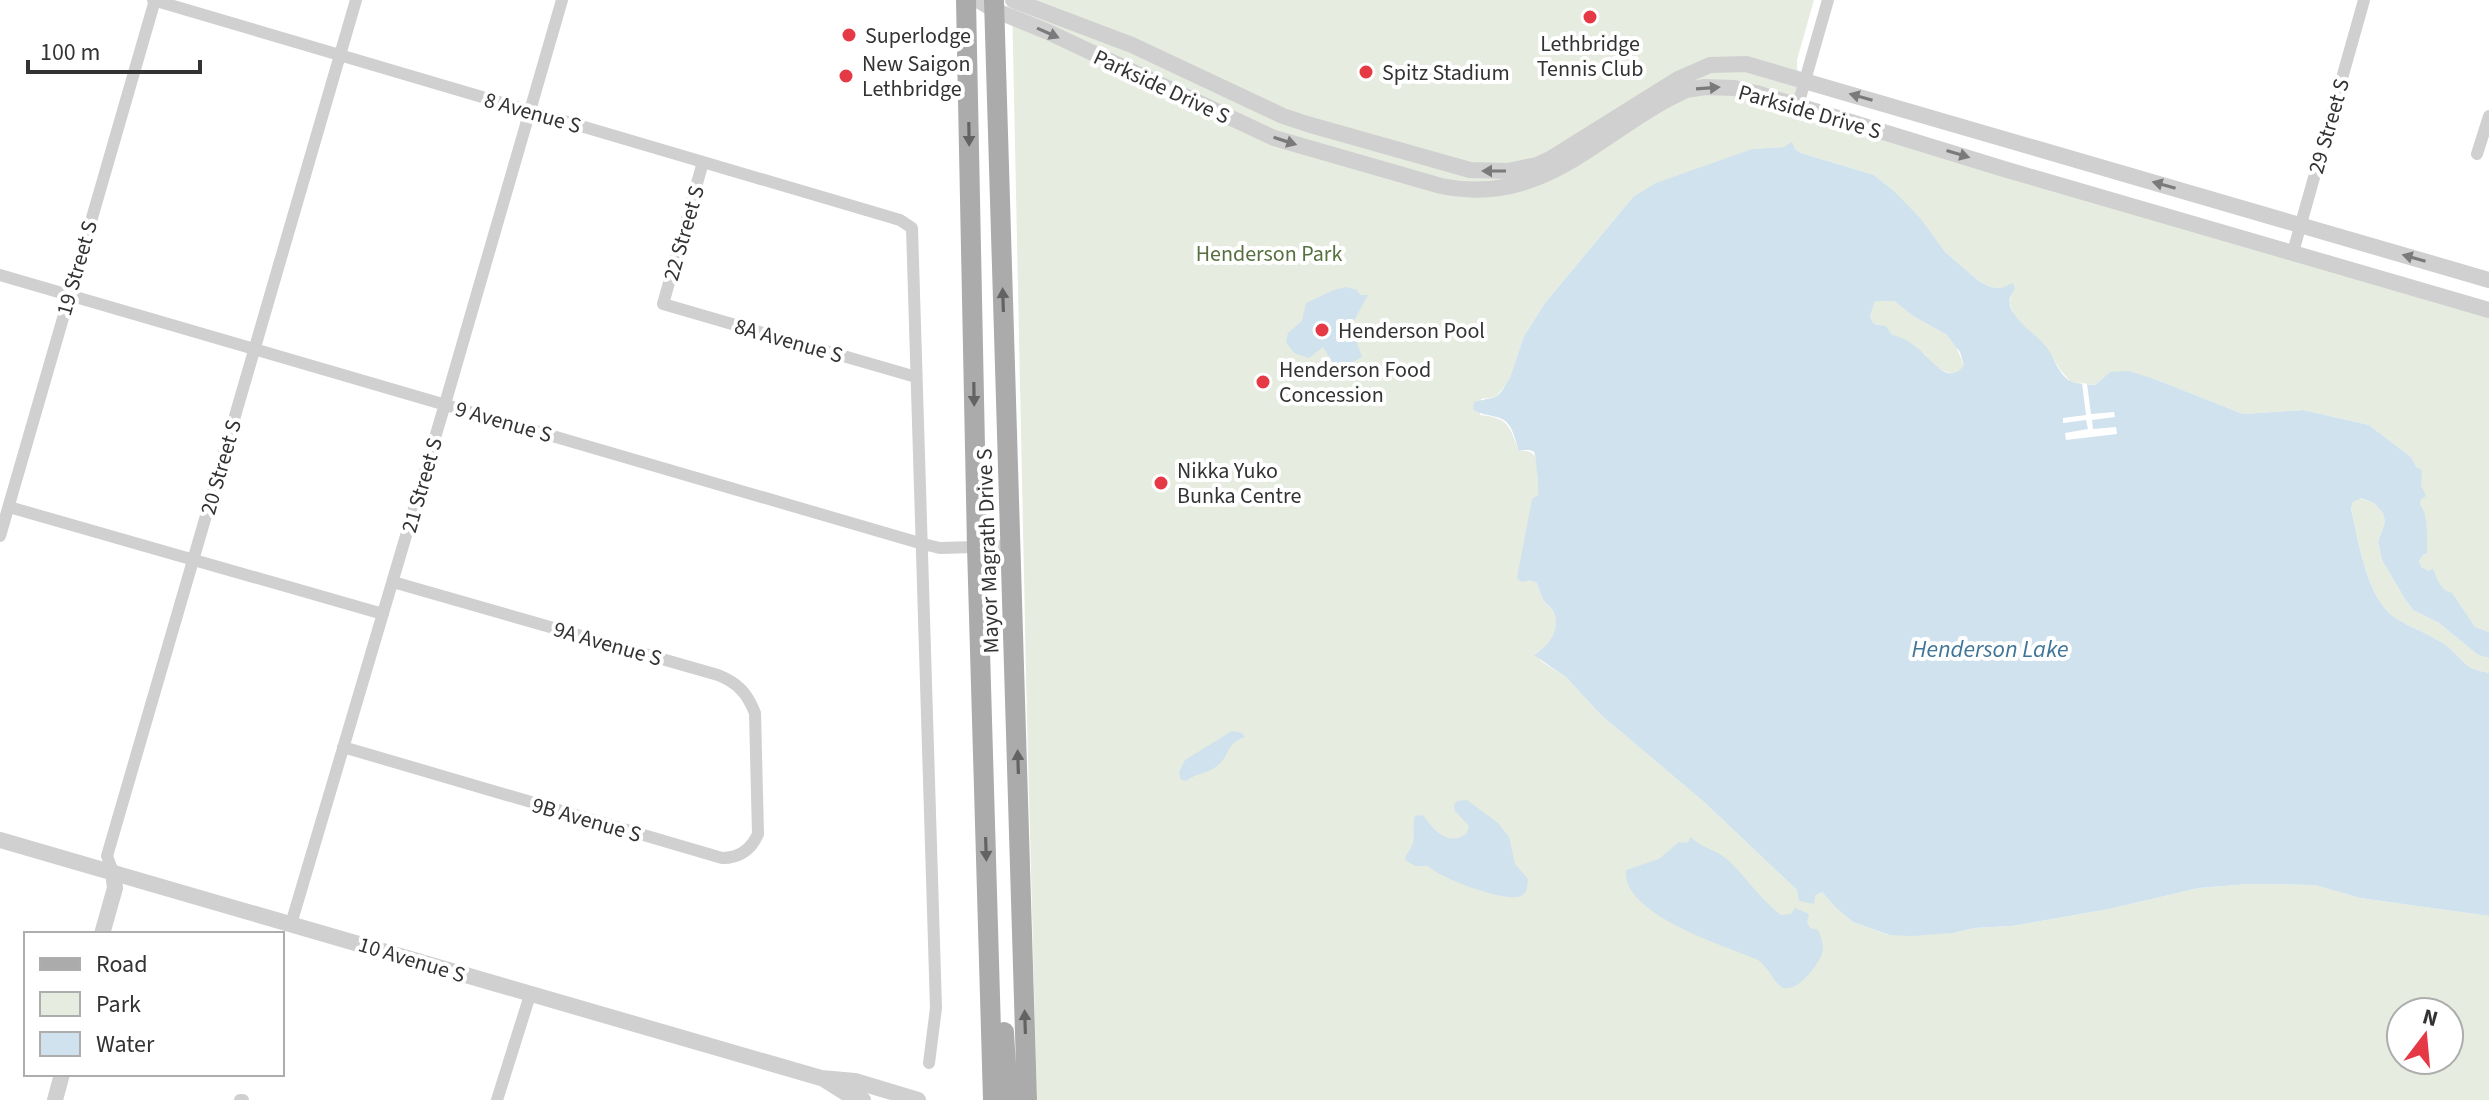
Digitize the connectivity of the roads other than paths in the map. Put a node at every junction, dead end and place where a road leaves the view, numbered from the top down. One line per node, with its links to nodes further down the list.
1 (154, 0): 9 (street, 8 Avenue S); 20 (street, 19 Street S)
2 (356, 0): 9 (street, 20 Street S)
3 (562, 0): 12 (street, 21 Street S)
4 (966, 0): 30 (main road, Mayor Magrath Drive S, one-way to 30)
5 (1013, 0): 10 (street, Parkside Drive S, one-way to 5)
6 (1828, 0): 10 (street)
7 (2364, 0): 16 (street, 29 Street S)
8 (989, 3): 11 (street, Parkside Drive S, one-way to 11); 29 (main road, Mayor Magrath Drive S, one-way to 8)
9 (339, 55): 12 (street, 8 Avenue S); 23 (street, 20 Street S)
10 (1804, 80): 11 (street); 16 (street, Parkside Drive S, one-way to 10)
11 (1798, 105): 17 (street, Parkside Drive S, one-way to 17)
12 (529, 111): 15 (street, 8 Avenue S); 25 (street, 21 Street S)
13 (2489, 116): 14 (street)
14 (2477, 154)
15 (703, 162): 21 (street, 22 Street S); 24 (street, 8 Avenue S)
16 (2300, 225): 17 (street, 29 Street S); 19 (street, Parkside Drive S, one-way to 16)
17 (2293, 252): 22 (street, Parkside Drive S)
18 (0, 275): 20 (street, 9 Avenue S)
19 (2489, 280)
20 (68, 294): 23 (street, 9 Avenue S); 26 (street, 19 Street S)
21 (663, 304): 24 (street, 8A Avenue S)
22 (2489, 310)
23 (254, 348): 25 (street, 9 Avenue S); 31 (street, 20 Street S)
24 (916, 377): 28 (street)
25 (445, 404): 28 (street, 9 Avenue S); 32 (street, 21 Street S)
26 (9, 507): 27 (street, 19 Street S); 31 (street)
27 (0, 536)
28 (923, 544): 30 (street, 9 Avenue S); 42 (street)
29 (1010, 546): 30 (street, 9 Avenue S); 51 (main road, Mayor Magrath Drive S, one-way to 29)
30 (977, 547): 38 (main road, Mayor Magrath Drive S, one-way to 38)
31 (193, 559): 33 (street); 37 (street, 20 Street S)
32 (393, 582): 33 (street, 21 Street S); 35 (street, 9A Avenue S)
33 (383, 614): 34 (street, 21 Street S)
34 (343, 747): 35 (street, 9B Avenue S); 39 (street, 21 Street S)
35 (757, 766)
36 (0, 840): 37 (street, 10 Avenue S)
37 (113, 872): 39 (street, 10 Avenue S); 40 (street, 20 Street S)
38 (987, 898): 49 (main road, Mayor Magrath Drive S); 50 (main road)
39 (291, 924): 41 (street, 10 Avenue S)
40 (103, 932)
41 (530, 995): 44 (street, 10 Avenue S); 46 (street)
42 (929, 1063)
43 (61, 1076): 45 (street)
44 (824, 1079): 47 (street, 10 Avenue S); 48 (street, 10 Avenue S)
45 (55, 1100)
46 (497, 1100)
47 (863, 1100)
48 (918, 1100)
49 (993, 1100)
50 (1008, 1100)
51 (1027, 1100)

